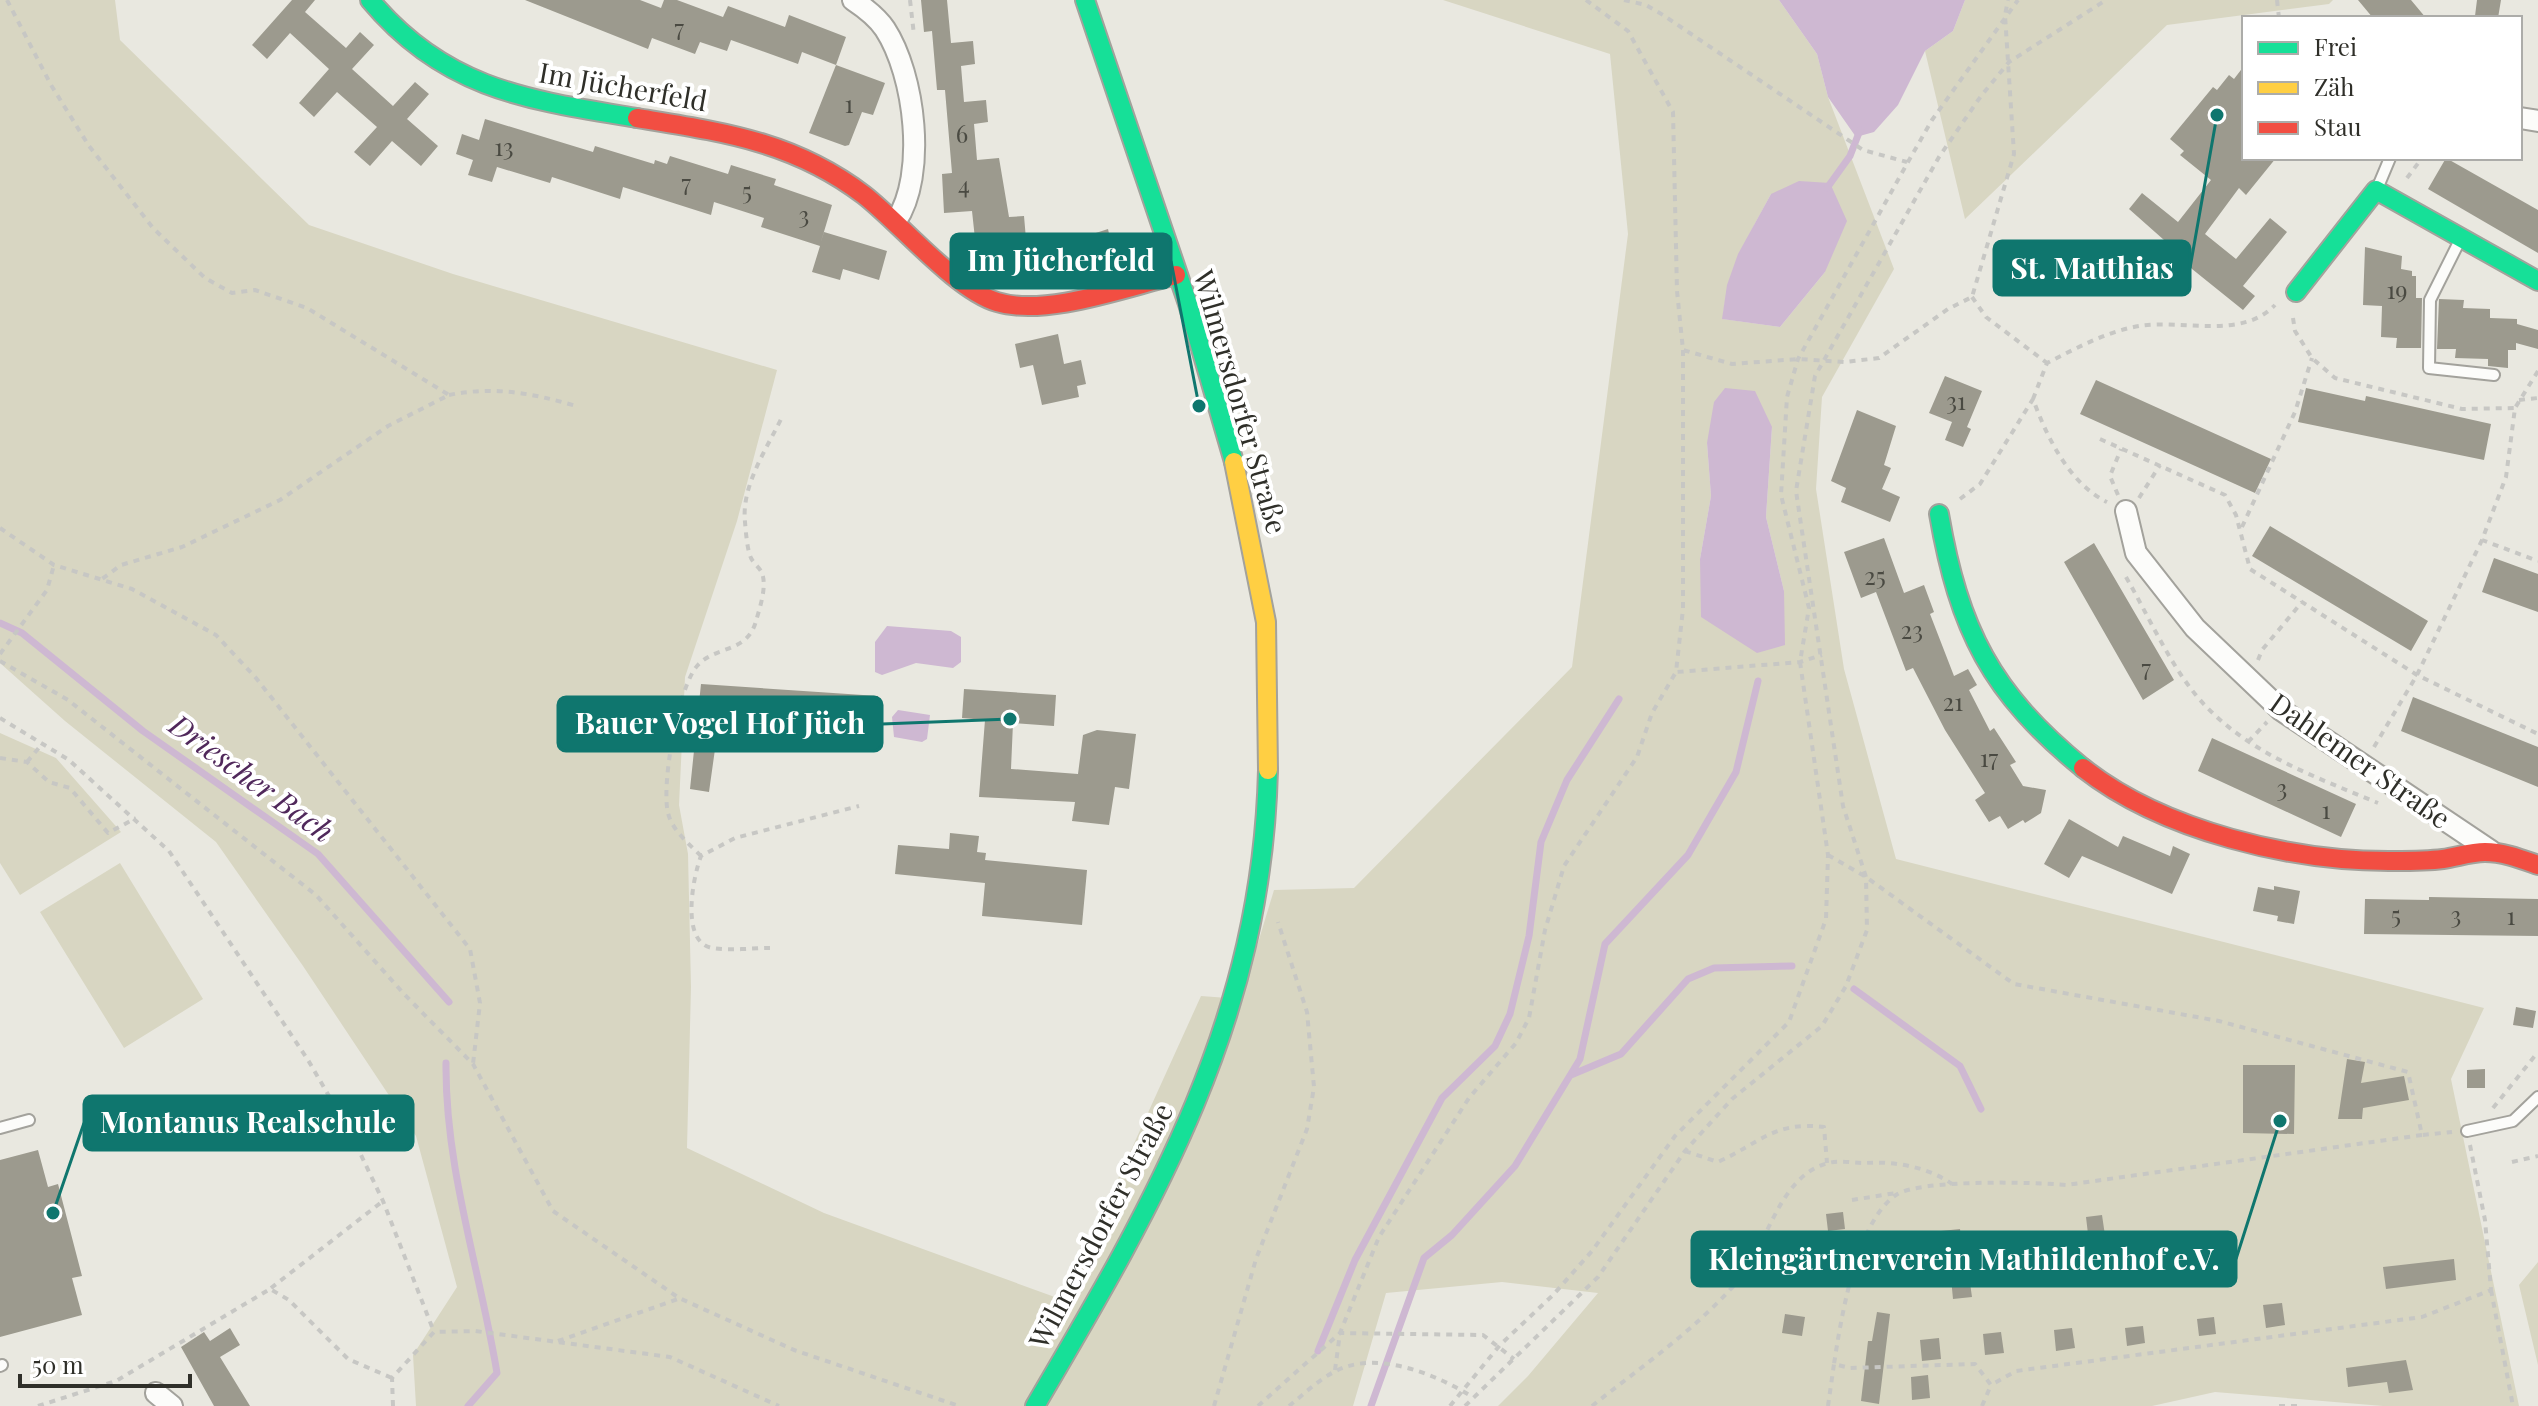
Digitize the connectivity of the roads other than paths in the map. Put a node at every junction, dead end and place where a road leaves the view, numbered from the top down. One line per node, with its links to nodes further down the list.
1 (370, 0): 6 (street, Im Jücherfeld)
2 (853, 0): 6 (street)
3 (1085, 0): 8 (street, Wilmersdorfer Straße)
4 (2389, 160): 5 (lane)
5 (2376, 190): 7 (street); 10 (street)
6 (896, 221): 8 (street, Im Jücherfeld)
7 (2461, 238): 9 (street); 11 (lane)
8 (1176, 275): 20 (street, Wilmersdorfer Straße)
9 (2538, 281)
10 (2296, 292)
11 (2494, 375)
12 (2126, 511): 14 (street, Dahlemer Straße)
13 (1939, 514): 14 (street)
14 (2491, 851): 15 (street)
15 (2538, 865)
16 (2538, 1097): 19 (lane)
17 (29, 1120): 18 (lane)
18 (0, 1128)
19 (2467, 1131)
20 (1035, 1406)

